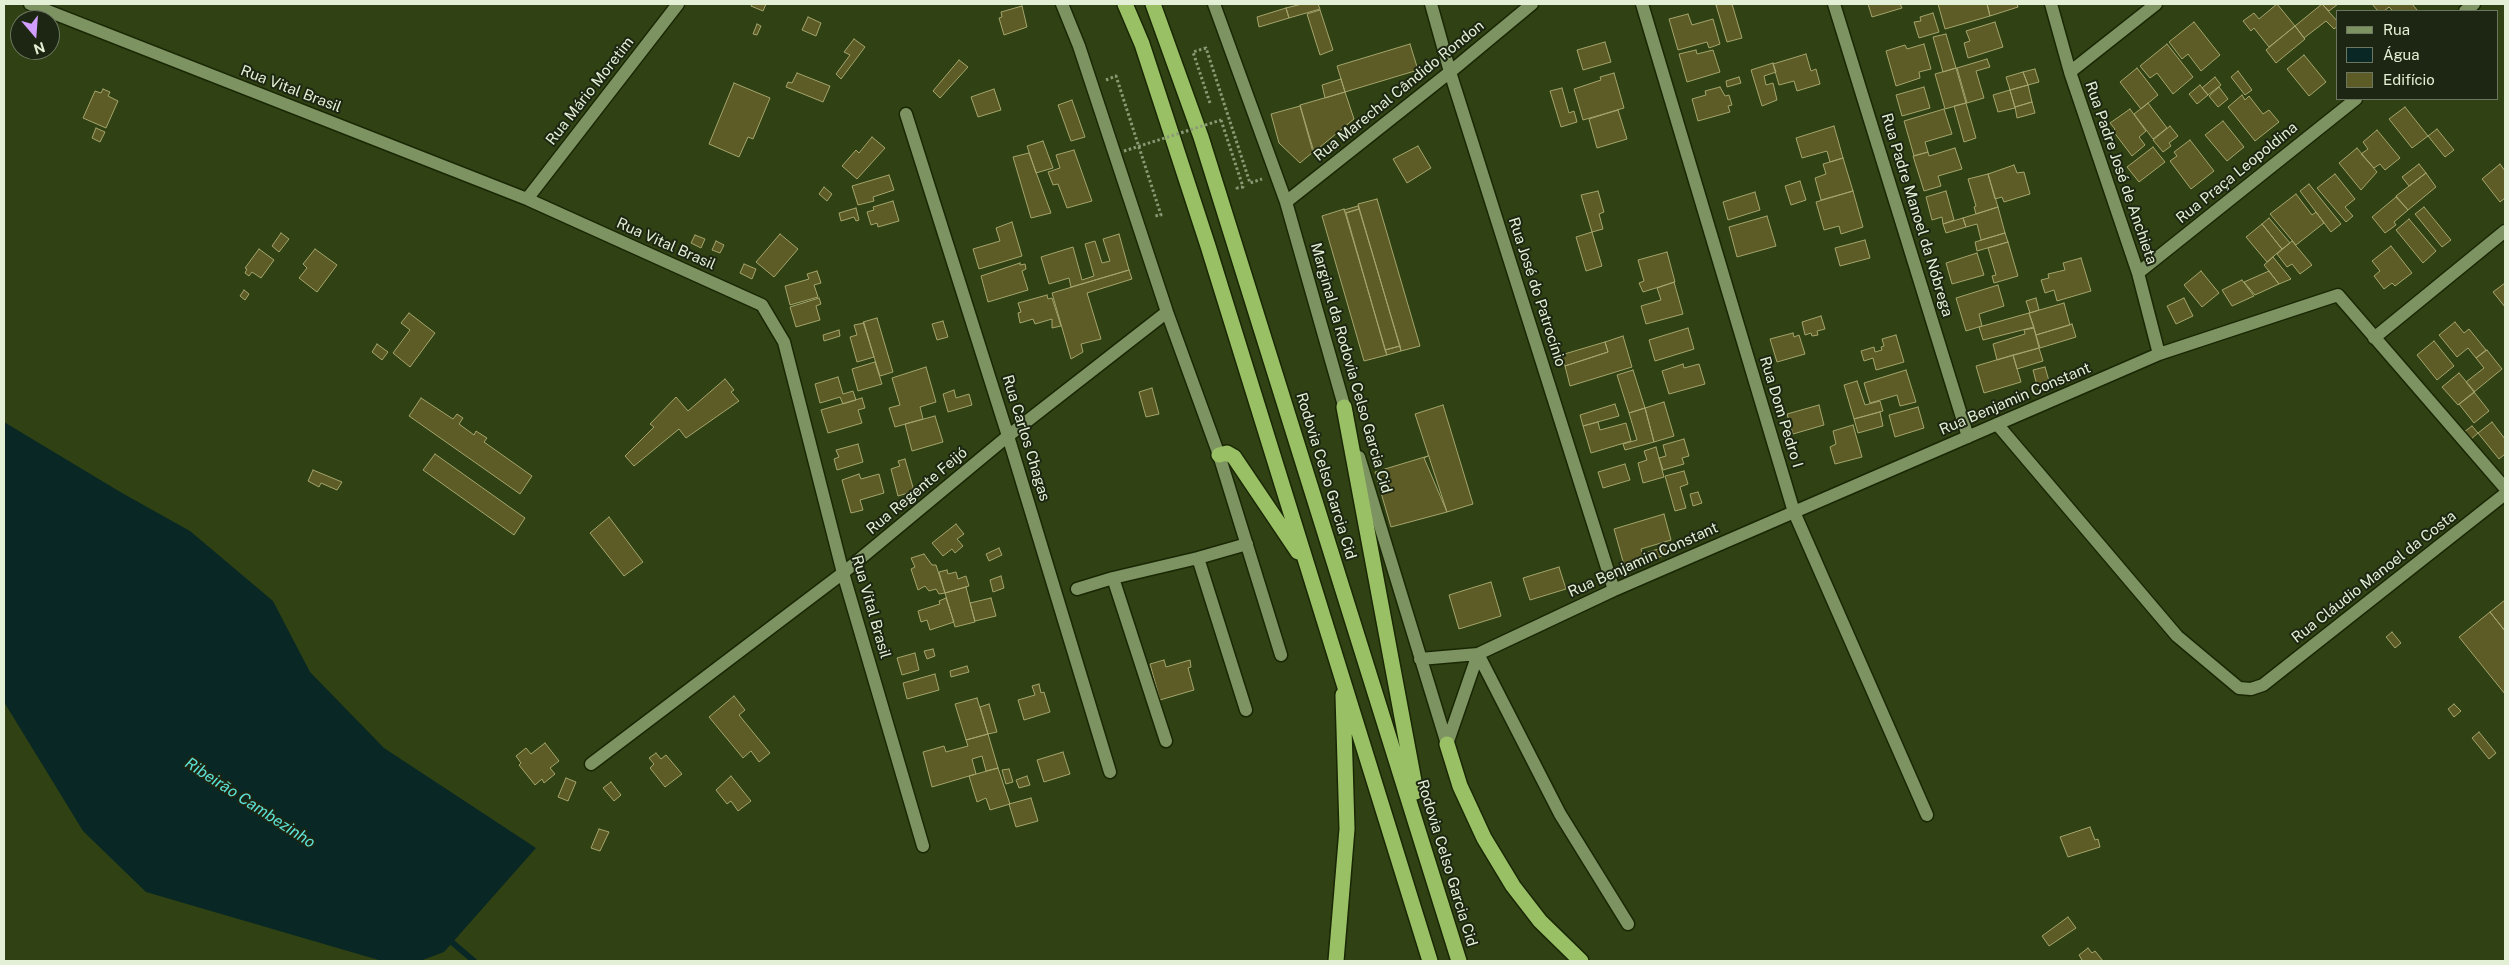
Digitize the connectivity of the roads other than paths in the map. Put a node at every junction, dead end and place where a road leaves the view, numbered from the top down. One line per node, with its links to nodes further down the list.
1 (30, 4): 13 (street, Rua Vital Brasil)
2 (678, 4): 18 (street, Rua Mário Moretim)
3 (1062, 4): 22 (street)
4 (1125, 4): 35 (highway)
5 (1153, 4): 51 (highway, Rodovia Celso Garcia Cid)
6 (1214, 4): 19 (street, Marginal da Rodovia Celso Garcia Cid)
7 (1431, 4): 14 (street, Rua José do Patrocínio)
8 (1532, 4): 14 (street, Rua Marechal Cândido Rondon)
9 (1642, 4): 32 (street, Rua Dom Pedro I)
10 (1834, 4): 28 (street, Rua Padre Manoel da Nóbrega)
11 (2051, 4): 15 (street, Rua Padre José de Anchieta)
12 (2156, 4): 15 (street)
13 (51, 7): 18 (street, Rua Vital Brasil)
14 (1450, 72): 19 (street, Rua Marechal Cândido Rondon); 39 (street, Rua José do Patrocínio)
15 (2070, 72): 21 (street, Rua Padre José de Anchieta)
16 (2355, 100): 21 (street, Rua Praça Leopoldina)
17 (906, 114): 27 (street, Rua Carlos Chagas)
18 (527, 199): 36 (street, Rua Vital Brasil)
19 (1286, 202): 25 (street, Marginal da Rodovia Celso Garcia Cid)
20 (2505, 231): 23 (street)
21 (2138, 273): 24 (street, Rua Padre José de Anchieta)
22 (1167, 312): 27 (street, Rua Regente Feijó); 29 (street)
23 (2374, 338): 24 (street, Rua Benjamin Constant); 30 (street, Rua Benjamin Constant)
24 (2159, 354): 26 (street, Rua Benjamin Constant)
25 (1344, 407): 42 (street, Marginal da Rodovia Celso Garcia Cid); 51 (highway)
26 (1997, 424): 28 (street, Rua Benjamin Constant); 31 (street, Rua Cláudio Manoel da Costa)
27 (1008, 436): 36 (street, Rua Regente Feijó); 48 (street, Rua Carlos Chagas)
28 (1968, 437): 32 (street, Rua Benjamin Constant)
29 (1219, 455): 33 (street); 35 (highway)
30 (2505, 488)
31 (2505, 494)
32 (1794, 512): 39 (street, Rua Benjamin Constant); 49 (street, Rua Dom Pedro I)
33 (1247, 544): 34 (street); 41 (street)
34 (1198, 558): 37 (street); 44 (street)
35 (1307, 565): 43 (highway)
36 (843, 573): 47 (street, Rua Regente Feijó); 50 (street, Rua Vital Brasil)
37 (1113, 578): 38 (street); 45 (street)
38 (1077, 589)
39 (1614, 590): 40 (street, Rua Benjamin Constant)
40 (1478, 654): 42 (street, Rua Benjamin Constant); 46 (street); 52 (street)
41 (1281, 655)
42 (1420, 658): 46 (street, Marginal da Rodovia Celso Garcia Cid)
43 (1342, 676): 53 (highway); 54 (highway)
44 (1246, 710)
45 (1166, 741)
46 (1447, 744): 56 (highway)
47 (591, 764)
48 (1110, 772)
49 (1927, 815)
50 (923, 846)
51 (1428, 858): 55 (highway, Rodovia Celso Garcia Cid)
52 (1628, 924)
53 (1336, 961)
54 (1430, 961)
55 (1459, 961)
56 (1580, 961)

